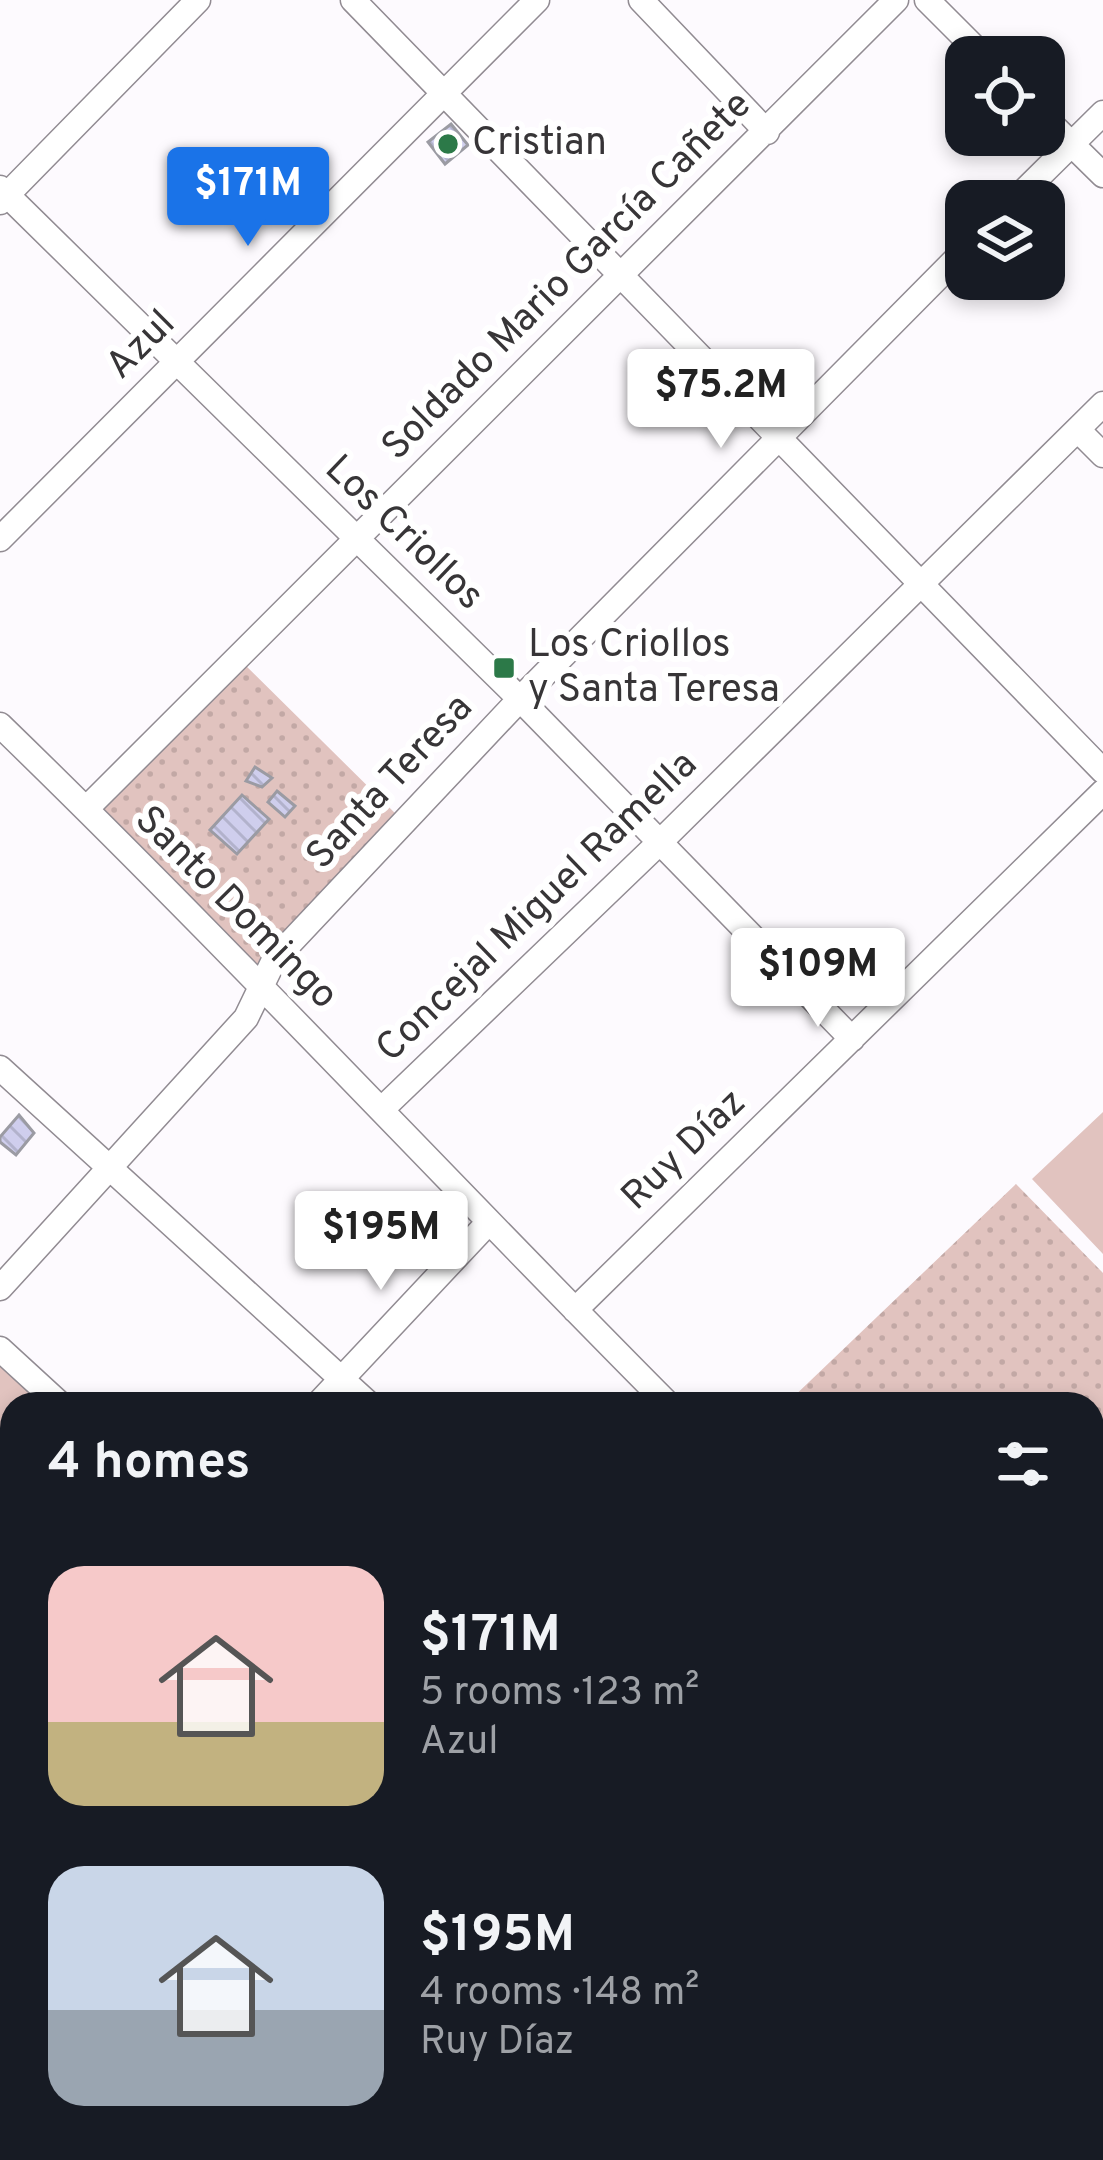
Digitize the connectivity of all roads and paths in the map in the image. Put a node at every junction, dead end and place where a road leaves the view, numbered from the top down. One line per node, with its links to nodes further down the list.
1 (198, 0): 15 (street)
2 (353, 0): 8 (street)
3 (537, 0): 8 (street, Azul)
4 (641, 0): 10 (street)
5 (896, 0): 10 (street, Soldado Mario García Cañete)
6 (927, 0): 7 (street)
7 (963, 36)
8 (445, 95): 17 (street); 18 (street, Azul)
9 (1103, 113): 12 (street)
10 (767, 132): 17 (street, Soldado Mario García Cañete)
11 (1065, 139): 12 (street)
12 (1071, 145): 13 (street); 14 (street)
13 (1103, 175)
14 (1035, 180)
15 (2, 195): 18 (street, Los Criollos)
16 (945, 270): 21 (street, Santa Teresa)
17 (619, 275): 21 (street); 23 (street, Soldado Mario García Cañete)
18 (177, 362): 23 (street, Los Criollos); 24 (street, Azul)
19 (1103, 404): 20 (street, Concejal Miguel Ramella)
20 (1078, 430): 22 (street); 25 (street, Concejal Miguel Ramella)
21 (778, 435): 25 (street); 26 (street, Santa Teresa)
22 (1103, 455)
23 (357, 538): 26 (street, Los Criollos); 30 (street, Soldado Mario García Cañete)
24 (0, 539)
25 (920, 586): 28 (street); 31 (street, Concejal Miguel Ramella)
26 (520, 699): 31 (street, Los Criollos); 32 (street, Santa Teresa)
27 (0, 724): 30 (street, Santo Domingo)
28 (1103, 771)
29 (1103, 792): 33 (street, Ruy Díaz)
30 (86, 809): 32 (street, Santo Domingo)
31 (659, 842): 33 (street, Los Criollos); 35 (street, Concejal Miguel Ramella)
32 (260, 983): 35 (street, Santo Domingo); 36 (street, Santa Teresa)
33 (852, 1039): 39 (street, Ruy Díaz)
34 (0, 1068): 36 (street)
35 (381, 1110): 37 (street, Santo Domingo)
36 (109, 1168): 38 (street, Santa Teresa); 41 (street)
37 (488, 1223): 39 (street, Santo Domingo); 41 (street)
38 (0, 1288)
39 (574, 1310): 45 (street, Santo Domingo)
40 (0, 1349): 42 (street)
41 (342, 1378): 43 (street); 44 (street)
42 (47, 1392)
43 (330, 1392)
44 (357, 1392)
45 (656, 1392)

